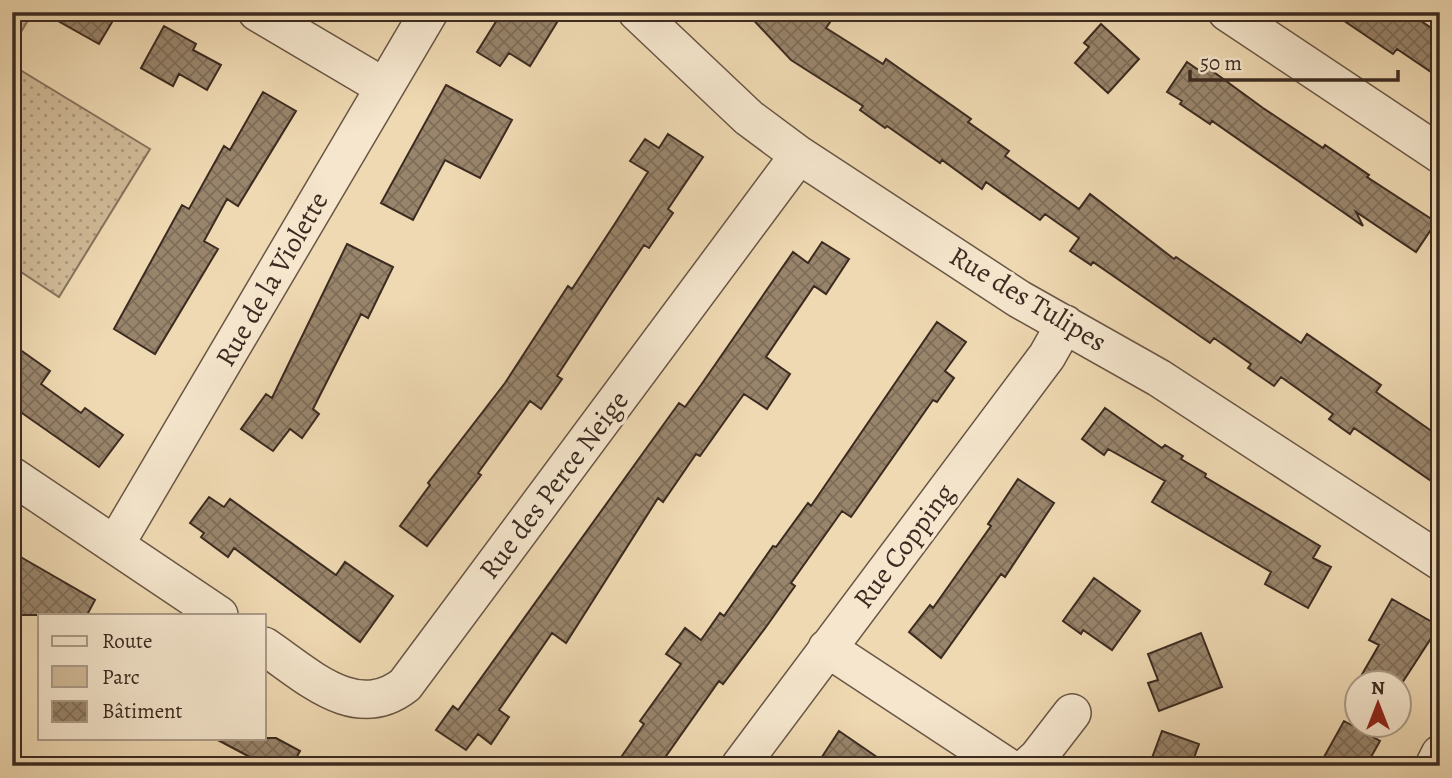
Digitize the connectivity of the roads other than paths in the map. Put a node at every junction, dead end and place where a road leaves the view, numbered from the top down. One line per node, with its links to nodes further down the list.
1 (257, 12): 5 (street)
2 (429, 12): 5 (street, Rue de la Violette)
3 (637, 12): 7 (street, Rue des Tulipes)
4 (1227, 12): 6 (street)
5 (384, 87): 10 (street, Rue de la Violette)
6 (1440, 154)
7 (799, 155): 8 (street, Rue des Tulipes); 13 (street, Rue des Perce Neige)
8 (1065, 324): 11 (street, Rue des Tulipes); 14 (street, Rue Copping)
9 (12, 476): 10 (street)
10 (115, 545): 12 (street)
11 (1440, 561)
12 (218, 614)
13 (266, 647)
14 (827, 648): 17 (street, Rue Copping); 18 (street)
15 (1072, 713): 19 (street)
16 (1440, 754): 20 (street)
17 (740, 766)
18 (1006, 766)
19 (1028, 766)
20 (1434, 766)

